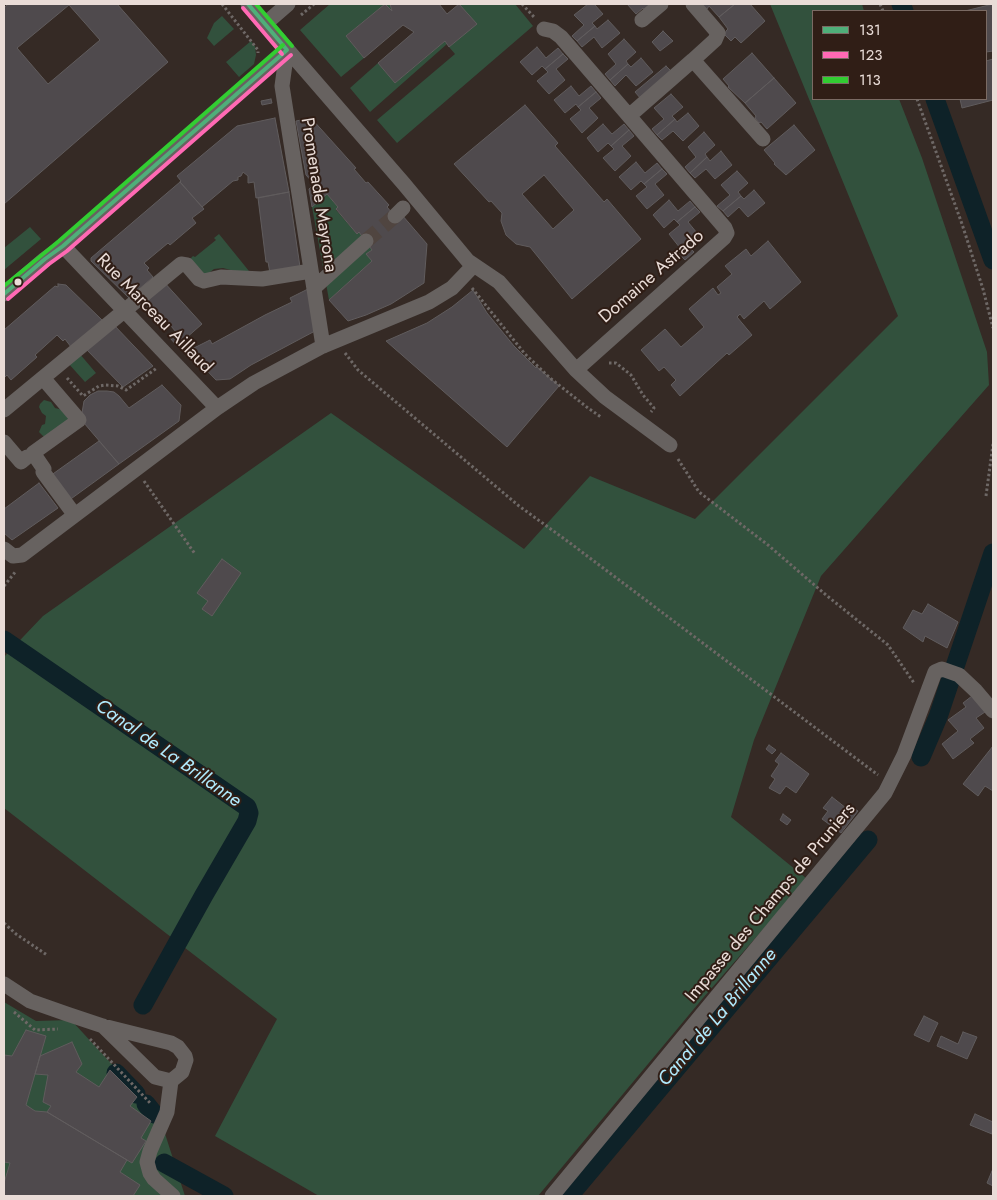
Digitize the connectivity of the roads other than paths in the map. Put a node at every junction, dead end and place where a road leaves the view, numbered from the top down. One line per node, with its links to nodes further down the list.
1 (248, 4): 6 (street)
2 (288, 4): 6 (street)
3 (661, 4): 5 (street)
4 (693, 4): 9 (street)
5 (642, 20)
6 (265, 24): 8 (street)
7 (544, 29): 10 (street, Domaine Astrado)
8 (287, 50): 13 (street); 14 (street); 15 (street, Promenade Mayrona)
9 (693, 60): 10 (street); 11 (street)
10 (629, 116): 20 (street, Domaine Astrado)
11 (763, 139)
12 (366, 241): 16 (street)
13 (63, 246): 17 (street); 18 (street, Rue Marceau Aillaud)
14 (473, 266): 19 (street); 20 (street)
15 (311, 271): 16 (street, Promenade Mayrona); 18 (street)
16 (314, 288): 19 (street, Promenade Mayrona)
17 (4, 294)
18 (125, 311): 21 (street); 22 (street, Rue Marceau Aillaud)
19 (323, 346): 22 (street)
20 (579, 366): 25 (street)
21 (43, 378): 23 (street); 27 (street)
22 (217, 408): 27 (street)
23 (4, 410)
24 (4, 442): 26 (street)
25 (670, 445)
26 (27, 457)
27 (74, 514): 28 (street)
28 (4, 549)
29 (993, 712): 34 (street, Impasse des Champs de Pruniers)
30 (4, 984): 31 (street)
31 (103, 1026): 32 (street); 32 (street)
32 (171, 1080): 33 (street)
33 (173, 1196)
34 (552, 1196)

